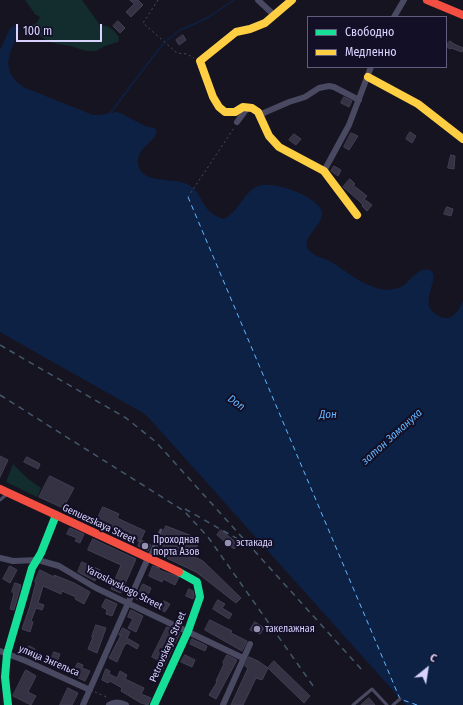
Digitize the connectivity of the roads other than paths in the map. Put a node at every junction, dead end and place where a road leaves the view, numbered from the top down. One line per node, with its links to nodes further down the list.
1 (258, 0): 5 (street)
2 (292, 0): 5 (street)
3 (404, 0): 7 (street)
4 (427, 0): 6 (street)
5 (274, 15): 11 (street)
6 (463, 15)
7 (395, 16)
8 (371, 68): 9 (street)
9 (368, 77): 10 (street); 14 (street)
10 (359, 100): 12 (street); 15 (street)
11 (248, 107): 12 (street); 13 (street)
12 (259, 115): 15 (street)
13 (237, 122)
14 (463, 139)
15 (324, 170): 16 (street)
16 (357, 215)
17 (0, 489): 18 (street, Genuezskaya Street)
18 (8, 492): 19 (lane); 20 (street, Genuezskaya Street)
19 (0, 500)
20 (56, 515): 23 (street, Genuezskaya Street); 24 (street)
21 (161, 530): 23 (lane)
22 (0, 558): 24 (street)
23 (148, 558): 25 (street, Genuezskaya Street); 26 (street)
24 (38, 560): 26 (street, Yaroslavskogo Street); 29 (street)
25 (200, 597): 27 (street, Petrovskaya Street)
26 (128, 603): 27 (street, Yaroslavskogo Street); 32 (street)
27 (188, 631): 30 (street, Yaroslavskogo Street); 38 (street, Petrovskaya Street)
28 (250, 644): 30 (street)
29 (3, 652): 31 (street); 32 (street, улица Энгельса)
30 (243, 658): 39 (street)
31 (2, 677): 34 (street)
32 (92, 691): 35 (street)
33 (400, 699): 42 (lane)
34 (8, 705)
35 (83, 705)
36 (109, 705): 37 (street)
37 (126, 705)
38 (154, 705)
39 (222, 705)
40 (353, 705): 41 (lane)
41 (387, 705)
42 (393, 705)

